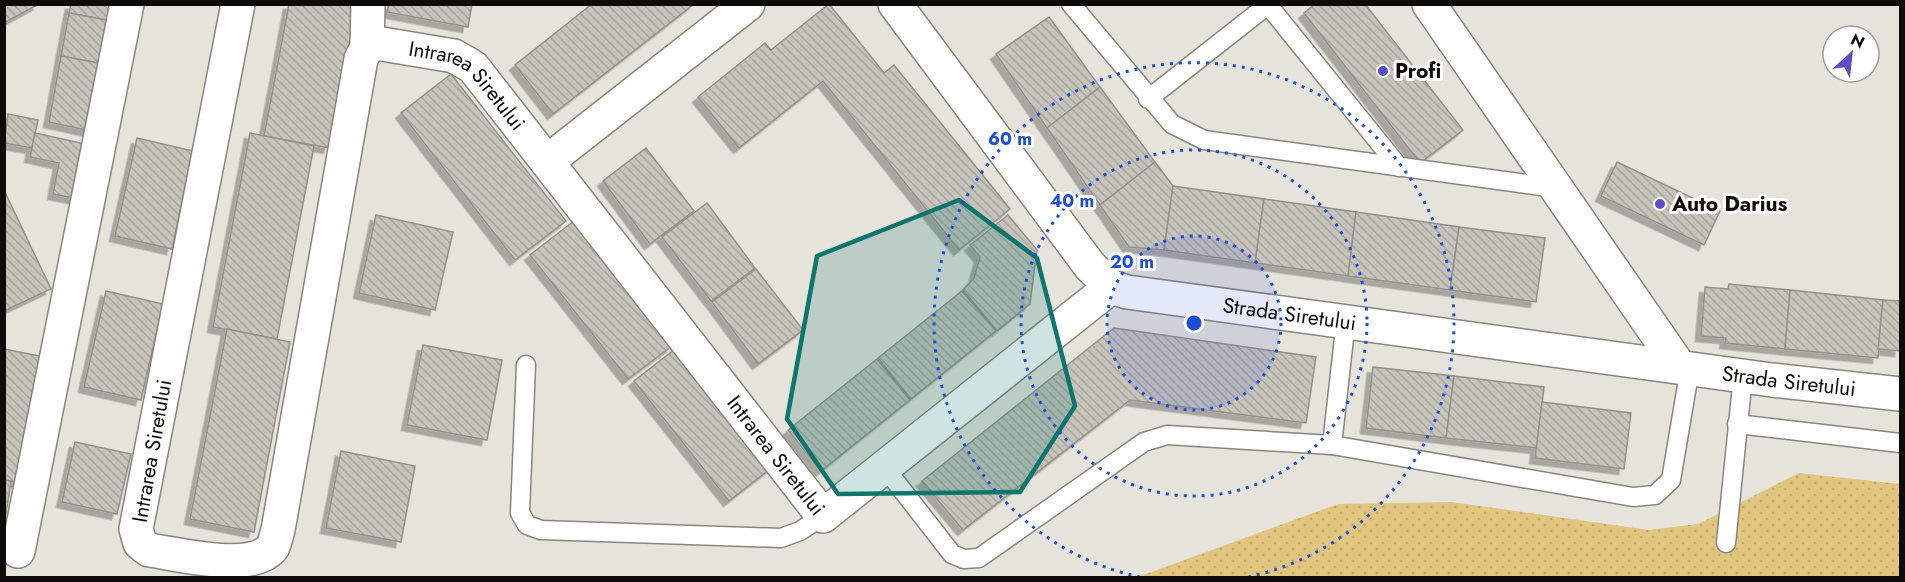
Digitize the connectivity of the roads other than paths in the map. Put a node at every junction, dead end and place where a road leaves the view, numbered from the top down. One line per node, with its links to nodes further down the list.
1 (127, 4): 26 (street)
2 (238, 4): 9 (street, Intrarea Siretului)
3 (368, 4): 9 (street, Intrarea Siretului)
4 (748, 4): 11 (street)
5 (895, 4): 14 (street)
6 (1071, 4): 10 (lane)
7 (1429, 4): 13 (street)
8 (1269, 5): 10 (lane); 12 (lane)
9 (367, 47): 11 (street, Intrarea Siretului)
10 (1148, 99): 12 (lane)
11 (548, 161): 24 (street, Intrarea Siretului)
12 (1399, 166): 13 (lane)
13 (1556, 188): 17 (street)
14 (1111, 287): 15 (street, Strada Siretului); 23 (street, Intrarea Siretului)
15 (1346, 320): 17 (street, Strada Siretului); 22 (lane)
16 (526, 365): 24 (lane)
17 (1684, 367): 18 (street, Strada Siretului); 22 (lane)
18 (1743, 376): 19 (street, Strada Siretului); 20 (lane)
19 (1900, 394)
20 (1737, 424): 21 (lane); 25 (lane)
21 (1900, 443)
22 (1332, 445): 23 (lane)
23 (885, 468): 24 (street, Intrarea Siretului)
24 (823, 516)
25 (1726, 543)
26 (18, 551)

